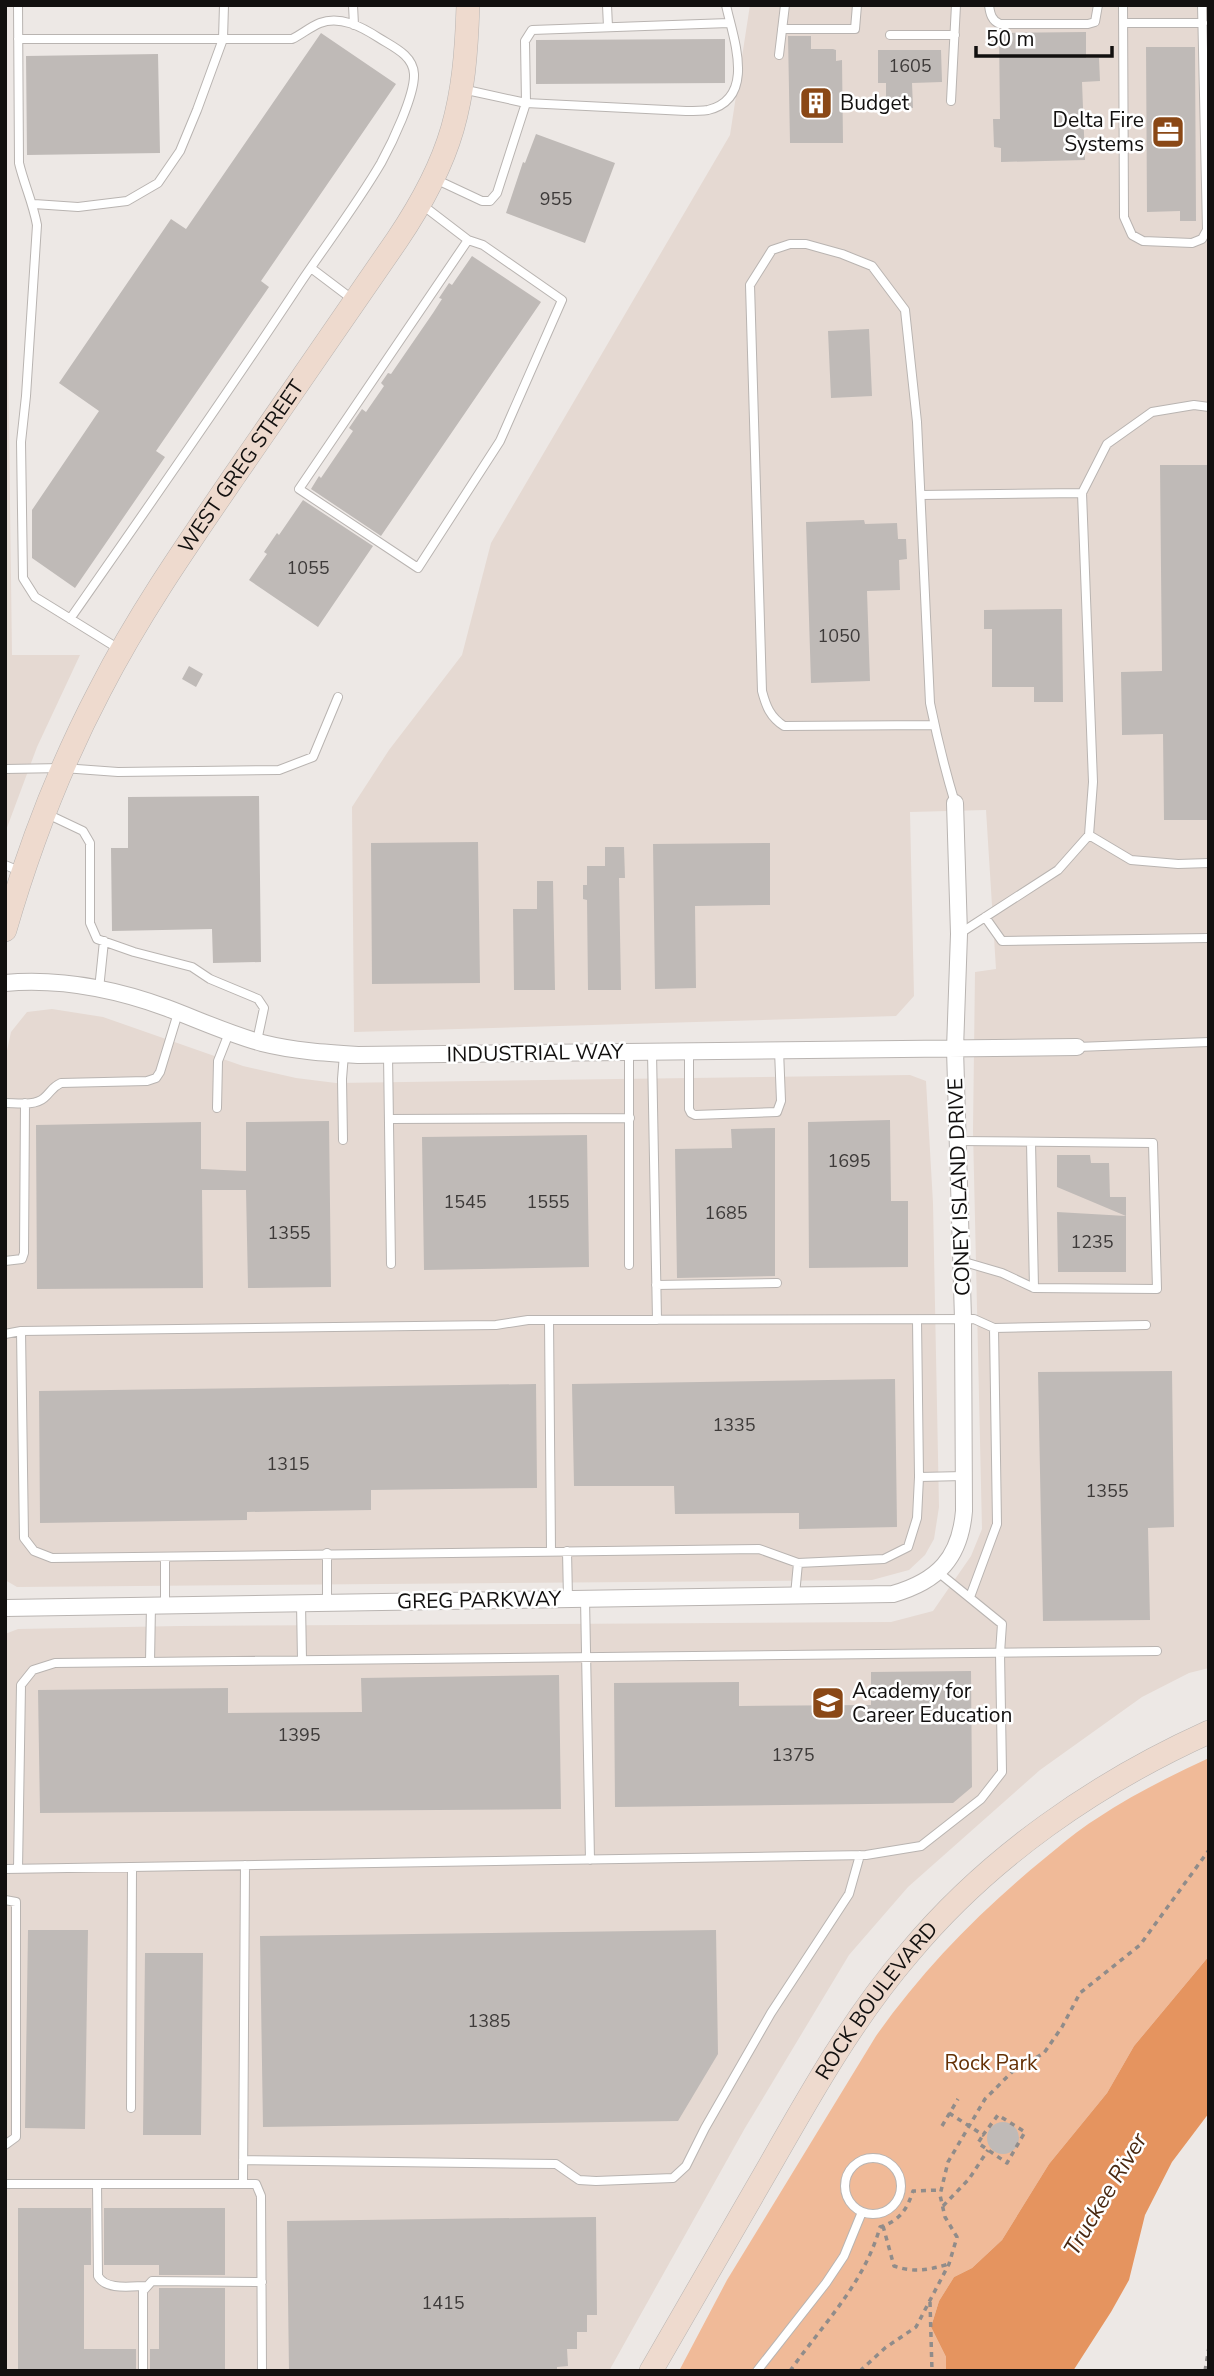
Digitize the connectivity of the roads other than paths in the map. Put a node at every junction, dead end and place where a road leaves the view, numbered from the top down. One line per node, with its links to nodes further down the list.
1 (18, 5): 22 (lane)
2 (224, 5): 23 (lane)
3 (353, 5): 17 (lane)
4 (468, 5): 25 (main road, WEST GREG STREET)
5 (607, 5): 18 (lane)
6 (726, 5): 14 (lane)
7 (785, 5): 19 (lane)
8 (857, 5): 19 (lane)
9 (956, 5): 21 (lane)
10 (989, 5): 11 (lane)
11 (1098, 5)
12 (1123, 5): 15 (lane)
13 (1202, 5): 16 (lane)
14 (729, 23): 18 (lane); 27 (lane)
15 (1123, 23): 16 (lane); 16 (lane)
16 (1203, 23)
17 (354, 25): 23 (lane); 32 (lane)
18 (608, 27): 27 (lane)
19 (782, 29): 24 (lane)
20 (890, 34): 21 (lane)
21 (955, 35): 26 (lane)
22 (18, 38): 23 (lane); 29 (lane)
23 (223, 39): 29 (lane)
24 (779, 55)
25 (462, 89): 27 (lane); 28 (main road, WEST GREG STREET)
26 (951, 101)
27 (526, 103): 28 (lane)
28 (435, 179): 30 (main road, WEST GREG STREET)
29 (34, 204): 37 (lane)
30 (421, 204): 31 (lane); 33 (main road, WEST GREG STREET)
31 (468, 240): 31 (lane)
32 (311, 268): 33 (lane); 37 (lane)
33 (355, 301): 38 (main road, WEST GREG STREET)
34 (1209, 407): 35 (lane)
35 (1082, 493): 36 (lane); 45 (lane)
36 (920, 495): 40 (lane); 40 (lane)
37 (70, 619): 38 (lane)
38 (121, 650): 41 (main road, WEST GREG STREET)
39 (338, 697): 41 (lane)
40 (934, 725): 43 (lane)
41 (63, 768): 42 (lane); 44 (main road, WEST GREG STREET)
42 (5, 769)
43 (955, 803): 50 (street, CONEY ISLAND DRIVE)
44 (44, 813): 47 (main road, WEST GREG STREET); 52 (lane)
45 (1089, 835): 46 (lane); 48 (lane)
46 (1209, 863)
47 (14, 869): 49 (main road, WEST GREG STREET)
48 (985, 918): 50 (lane); 51 (lane)
49 (5, 930)
50 (959, 934): 60 (street, CONEY ISLAND DRIVE)
51 (1209, 938)
52 (104, 941): 54 (lane); 57 (lane)
53 (5, 983): 54 (street, INDUSTRIAL WAY)
54 (99, 989): 55 (street, INDUSTRIAL WAY)
55 (178, 1013): 56 (street, INDUSTRIAL WAY); 68 (lane)
56 (229, 1033): 57 (street, INDUSTRIAL WAY); 69 (lane)
57 (257, 1041): 65 (street, INDUSTRIAL WAY)
58 (1209, 1042): 59 (lane)
59 (1076, 1046): 60 (street, INDUSTRIAL WAY)
60 (955, 1049): 61 (street, INDUSTRIAL WAY); 73 (street, CONEY ISLAND DRIVE)
61 (779, 1050): 62 (street, INDUSTRIAL WAY); 62 (lane)
62 (689, 1051): 64 (street, INDUSTRIAL WAY)
63 (629, 1052): 64 (street, INDUSTRIAL WAY); 66 (street, INDUSTRIAL WAY); 70 (lane)
64 (652, 1052): 80 (lane)
65 (344, 1054): 66 (street, INDUSTRIAL WAY); 72 (lane)
66 (388, 1055): 71 (lane)
67 (5, 1103): 68 (lane)
68 (25, 1103): 75 (lane)
69 (217, 1108)
70 (630, 1118): 71 (lane); 78 (lane)
71 (389, 1119): 77 (lane)
72 (343, 1140)
73 (957, 1141): 74 (lane); 76 (street, CONEY ISLAND DRIVE)
74 (1031, 1142): 81 (lane); 81 (lane)
75 (5, 1261)
76 (961, 1261): 81 (lane); 82 (street, CONEY ISLAND DRIVE)
77 (391, 1264)
78 (629, 1265)
79 (777, 1283): 80 (lane)
80 (656, 1284): 84 (lane)
81 (1034, 1288)
82 (963, 1319): 85 (lane); 87 (lane); 90 (street, CONEY ISLAND DRIVE)
83 (549, 1320): 84 (lane); 88 (lane); 92 (lane)
84 (656, 1320): 85 (lane)
85 (917, 1320): 91 (lane)
86 (1146, 1325): 87 (lane)
87 (994, 1328): 99 (lane)
88 (21, 1331): 89 (lane); 95 (lane)
89 (5, 1334)
90 (964, 1476): 91 (lane); 97 (street, CONEY ISLAND DRIVE)
91 (919, 1477): 96 (lane)
92 (551, 1551): 93 (lane); 94 (lane)
93 (567, 1551): 96 (lane); 100 (lane)
94 (327, 1553): 95 (lane); 103 (lane)
95 (164, 1557): 104 (lane)
96 (798, 1563): 98 (lane)
97 (941, 1569): 98 (street, GREG PARKWAY); 99 (lane)
98 (795, 1595): 101 (street, GREG PARKWAY)
99 (970, 1597): 107 (lane)
100 (568, 1599): 101 (street, GREG PARKWAY); 103 (street, GREG PARKWAY)
101 (586, 1599): 108 (lane)
102 (301, 1603): 103 (street, GREG PARKWAY); 104 (street, GREG PARKWAY); 109 (lane)
103 (327, 1603)
104 (158, 1605): 105 (street, GREG PARKWAY); 110 (lane)
105 (5, 1608)
106 (1157, 1651): 107 (lane)
107 (1000, 1653): 108 (lane); 112 (lane)
108 (587, 1657): 109 (lane); 113 (lane)
109 (302, 1660): 110 (lane)
110 (150, 1662): 117 (lane)
111 (1209, 1732): 130 (main road, ROCK BOULEVARD)
112 (860, 1855): 113 (lane); 121 (lane)
113 (590, 1860): 114 (lane)
114 (245, 1865): 115 (lane); 121 (lane)
115 (132, 1867): 117 (lane); 119 (lane)
116 (5, 1869): 117 (lane)
117 (18, 1869)
118 (5, 1900): 120 (lane)
119 (131, 2108)
120 (5, 2145)
121 (243, 2160): 122 (lane)
122 (243, 2183): 124 (lane); 126 (lane)
123 (5, 2184): 124 (lane)
124 (97, 2185): 127 (lane)
125 (862, 2212): 125 (lane); 131 (lane)
126 (261, 2282): 127 (lane); 129 (lane)
127 (147, 2286): 128 (lane)
128 (143, 2371)
129 (262, 2371)
130 (651, 2371)
131 (757, 2371)

